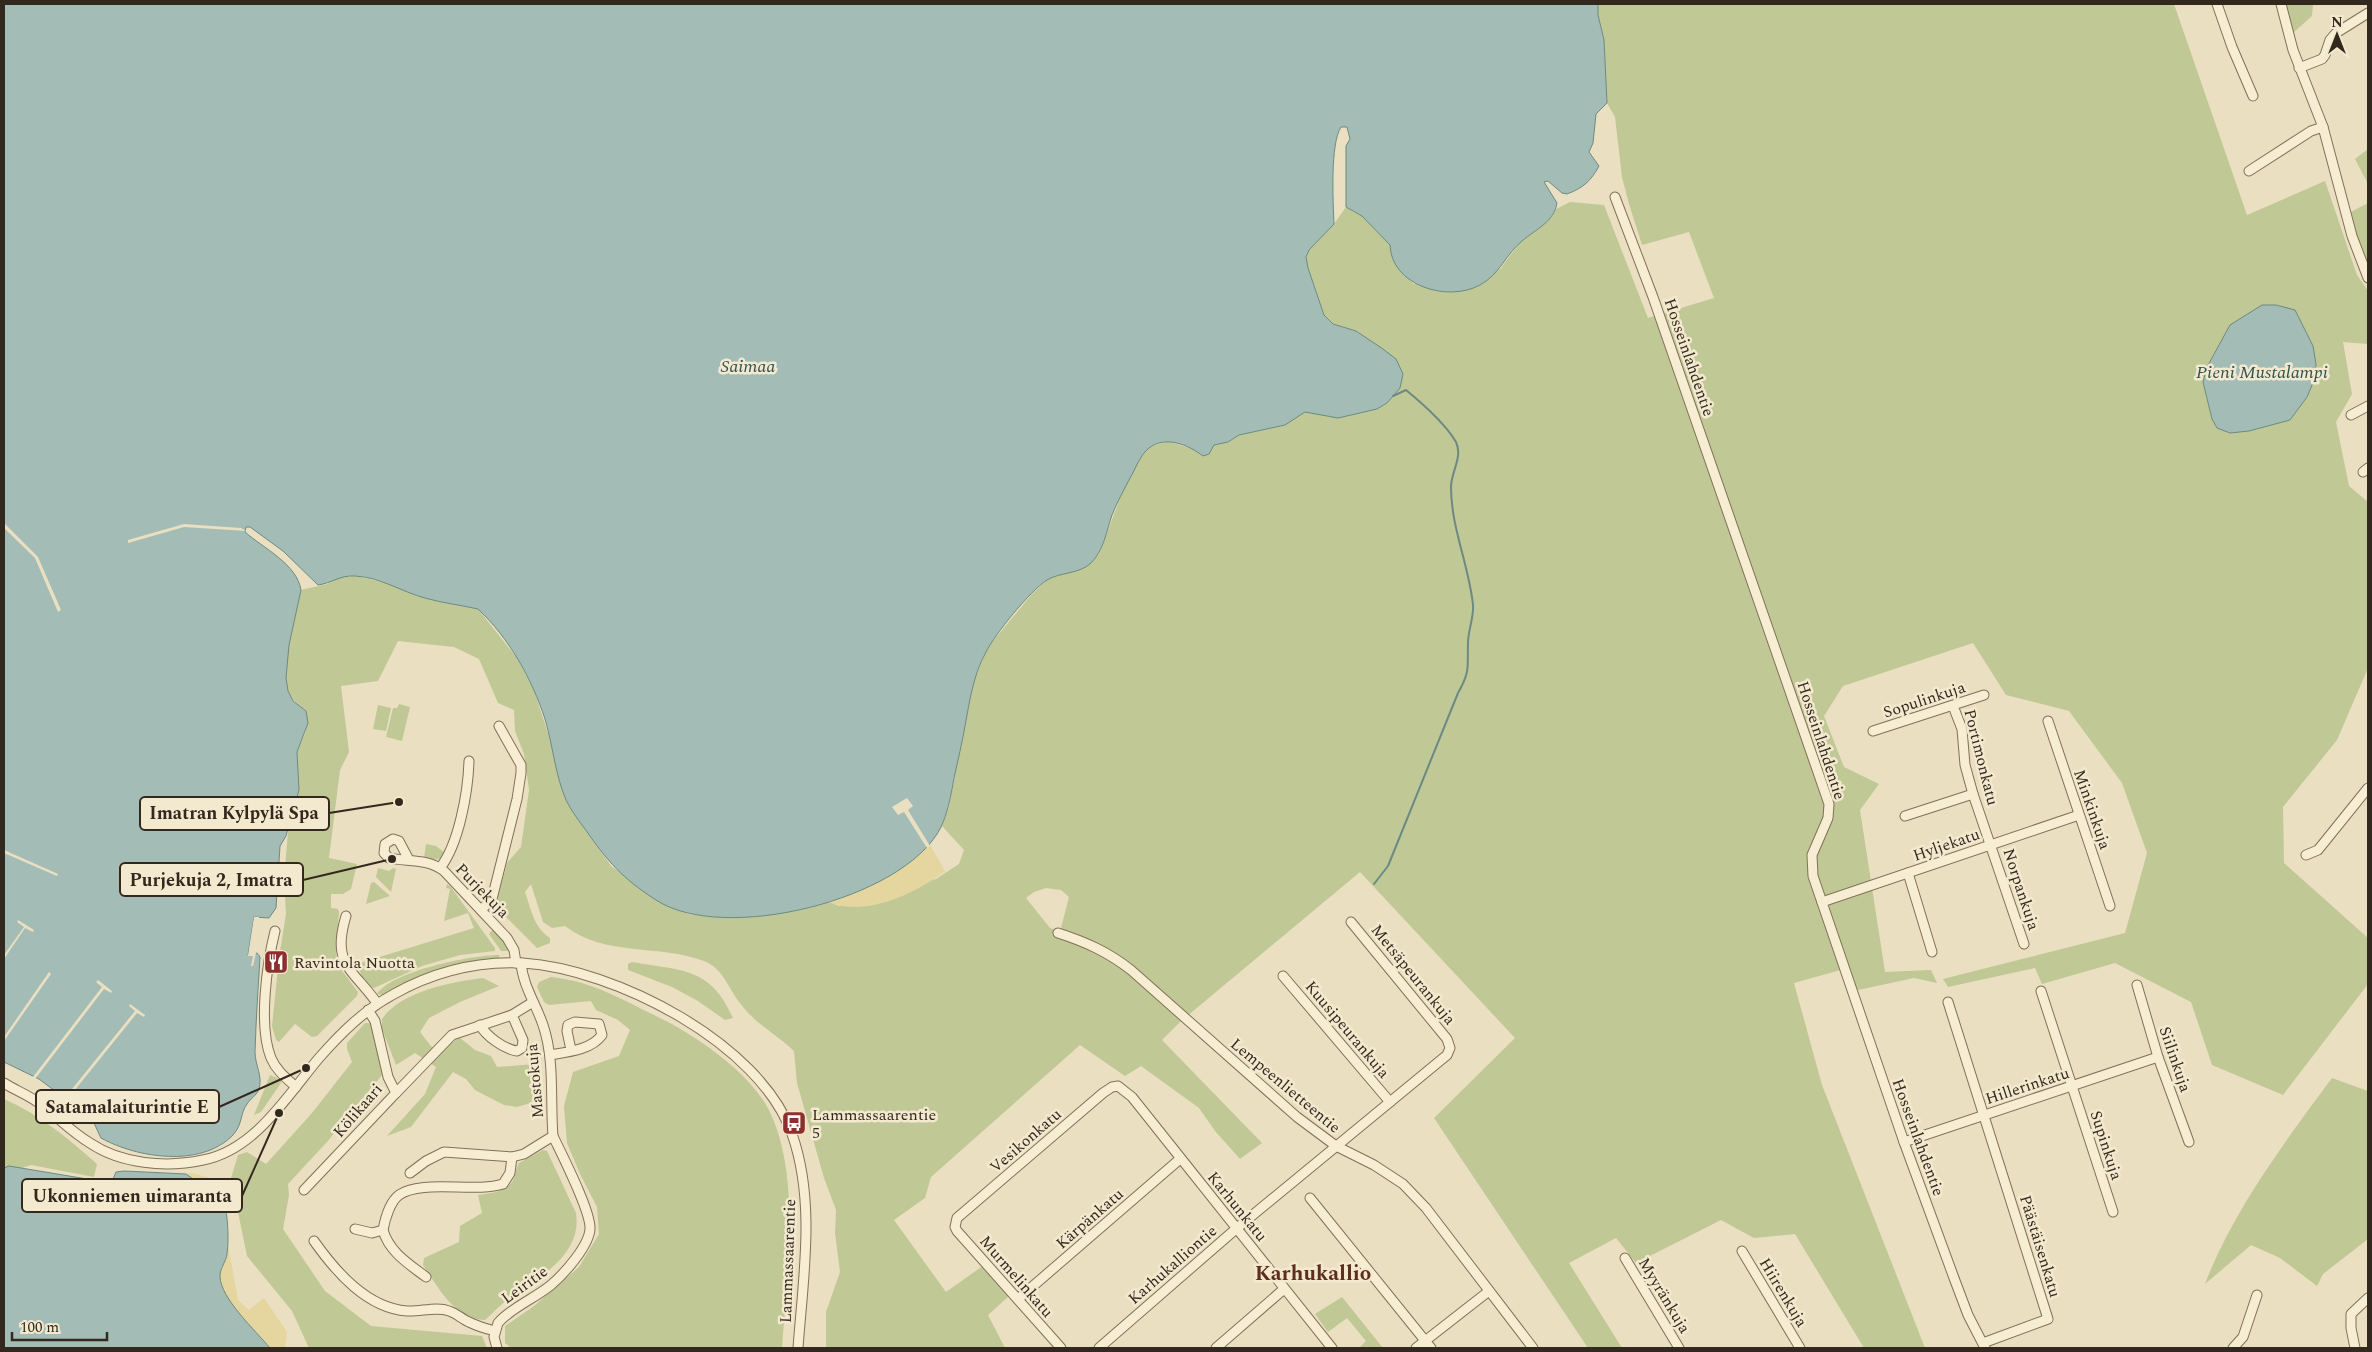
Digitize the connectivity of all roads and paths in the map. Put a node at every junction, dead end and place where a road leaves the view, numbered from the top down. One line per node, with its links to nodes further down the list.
1 (2216, 4): 5 (street)
2 (2281, 4): 4 (street)
3 (2368, 12): 4 (street)
4 (2299, 68): 6 (street)
5 (2253, 96)
6 (2323, 127): 7 (street); 9 (street)
7 (2249, 171)
8 (1615, 197): 27 (street, Hosseinlahdentie)
9 (2368, 278)
10 (2368, 406): 11 (street)
11 (2351, 415)
12 (1984, 695): 13 (street, Sopulinkuja)
13 (1953, 706): 16 (street, Sopulinkuja); 19 (street, Portimonkatu)
14 (2048, 720): 20 (street, Minkinkuja)
15 (499, 726): 29 (street)
16 (1873, 731)
17 (469, 761): 25 (street)
18 (2368, 788): 23 (street)
19 (1973, 794): 21 (street); 22 (street, Portimonkatu)
20 (2079, 815): 22 (street, Hyljekatu); 28 (street, Minkinkuja)
21 (1905, 816)
22 (1991, 844): 26 (street, Hyljekatu); 34 (street, Norpankuja)
23 (2306, 855)
24 (408, 858): 25 (street, Purjekuja)
25 (440, 868): 29 (street, Purjekuja)
26 (1908, 873): 27 (street, Hyljekatu); 35 (street)
27 (1822, 902): 58 (street, Hosseinlahdentie)
28 (2110, 906)
29 (481, 910): 36 (street, Purjekuja)
30 (346, 916): 42 (street)
31 (1352, 922): 46 (street, Metsäpeurankuja)
32 (275, 931): 53 (street)
33 (1058, 933): 60 (street, Lempeenlietteentie)
34 (2024, 944)
35 (1932, 952)
36 (518, 963): 40 (street, Mastokuja); 42 (street, Lammassaarentie); 84 (street, Lammassaarentie)
37 (1284, 976): 55 (street, Kuusipeurankuja)
38 (2137, 985): 49 (street, Siilinkuja)
39 (2041, 991): 52 (street, Supinkuja)
40 (533, 1002): 44 (street); 48 (street, Mastokuja)
41 (1948, 1002): 56 (street)
42 (378, 1004): 43 (street, Lammassaarentie)
43 (368, 1010): 53 (street, Lammassaarentie); 54 (street, Kölikaari)
44 (512, 1015): 45 (street); 45 (street)
45 (480, 1025): 54 (street)
46 (1450, 1048): 55 (street, Karhukalliontie)
47 (571, 1050): 48 (street)
48 (550, 1055): 57 (street, Mastokuja)
49 (2158, 1057): 52 (street, Hillerinkatu); 59 (street, Siilinkuja)
50 (4, 1083): 53 (street, Lammassaarentie)
51 (1118, 1086): 62 (street, Karhunkatu); 67 (street, Vesikonkatu)
52 (2072, 1086): 56 (street, Hillerinkatu); 66 (street, Supinkuja)
53 (296, 1087)
54 (396, 1092): 64 (street, Kölikaari)
55 (1390, 1102): 60 (street, Karhukalliontie)
56 (1984, 1115): 58 (street, Hillerinkatu); 82 (street, Päästäisenkatu)
57 (553, 1136): 61 (street, Mastokuja); 80 (street, Leiritie)
58 (1904, 1142): 82 (street, Hosseinlahdentie)
59 (2189, 1142)
60 (1336, 1146): 68 (street, Karhukalliontie); 76 (street, Lempeenlietteentie)
61 (512, 1158): 63 (street); 70 (street)
62 (1180, 1159): 68 (street, Karhunkatu); 79 (street, Kärpänkatu)
63 (410, 1173)
64 (304, 1190)
65 (1310, 1198): 81 (street)
66 (2113, 1212)
67 (955, 1223): 79 (street, Murmelinkatu)
68 (1237, 1228): 75 (street, Karhunkatu); 86 (street, Karhukalliontie)
69 (356, 1229): 70 (street)
70 (383, 1230): 74 (street)
71 (314, 1241): 80 (street)
72 (1742, 1250): 92 (street, Hiirenkuja)
73 (1625, 1258): 91 (street, Myyränkuja)
74 (426, 1278)
75 (1284, 1288): 87 (street); 88 (street, Karhunkatu)
76 (1489, 1291): 81 (street); 90 (street, Lempeenlietteentie)
77 (2257, 1295): 93 (street)
78 (2368, 1298): 94 (street)
79 (1018, 1299): 85 (street, Murmelinkatu)
80 (495, 1331): 83 (street)
81 (1428, 1345): 89 (street)
82 (1984, 1346)
83 (497, 1348)
84 (798, 1348)
85 (1061, 1348)
86 (1099, 1348)
87 (1216, 1348)
88 (1332, 1348)
89 (1416, 1348)
90 (1533, 1348)
91 (1679, 1348)
92 (1800, 1348)
93 (2233, 1348)
94 (2355, 1348)

